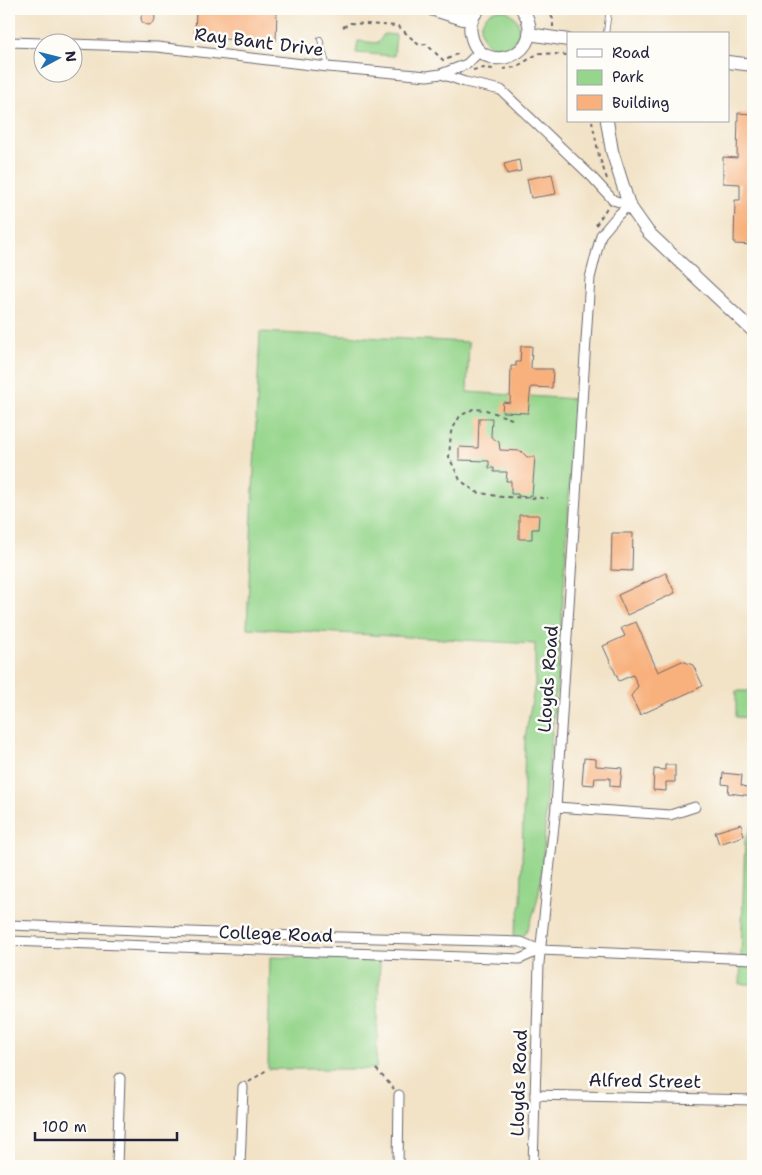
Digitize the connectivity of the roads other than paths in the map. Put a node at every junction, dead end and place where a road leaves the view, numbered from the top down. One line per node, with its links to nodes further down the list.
1 (431, 9): 4 (street)
2 (522, 9): 6 (street)
3 (609, 9): 5 (lane)
4 (475, 14): 12 (street)
5 (606, 32)
6 (530, 34): 8 (street); 12 (street)
7 (320, 39): 15 (lane)
8 (567, 40)
9 (9, 42): 10 (street)
10 (32, 43)
11 (82, 44): 15 (street, Ray Bant Drive)
12 (480, 51): 16 (street, Ray Bant Drive)
13 (730, 62): 14 (street)
14 (753, 66)
15 (328, 67): 16 (street, Ray Bant Drive)
16 (442, 74): 18 (street, Ray Bant Drive)
17 (606, 122): 18 (street)
18 (629, 206): 19 (street); 20 (street, Lloyds Road)
19 (753, 331)
20 (556, 807): 21 (street); 24 (street, Lloyds Road)
21 (695, 807)
22 (9, 925): 24 (street, College Road)
23 (9, 941): 24 (street, College Road)
24 (540, 950): 25 (street, College Road); 29 (street, Lloyds Road)
25 (753, 959)
26 (120, 1078): 31 (street)
27 (243, 1087): 32 (street)
28 (399, 1095): 33 (street)
29 (535, 1095): 30 (street, Alfred Street); 34 (street, Lloyds Road)
30 (753, 1100)
31 (117, 1166)
32 (240, 1166)
33 (398, 1166)
34 (533, 1166)

